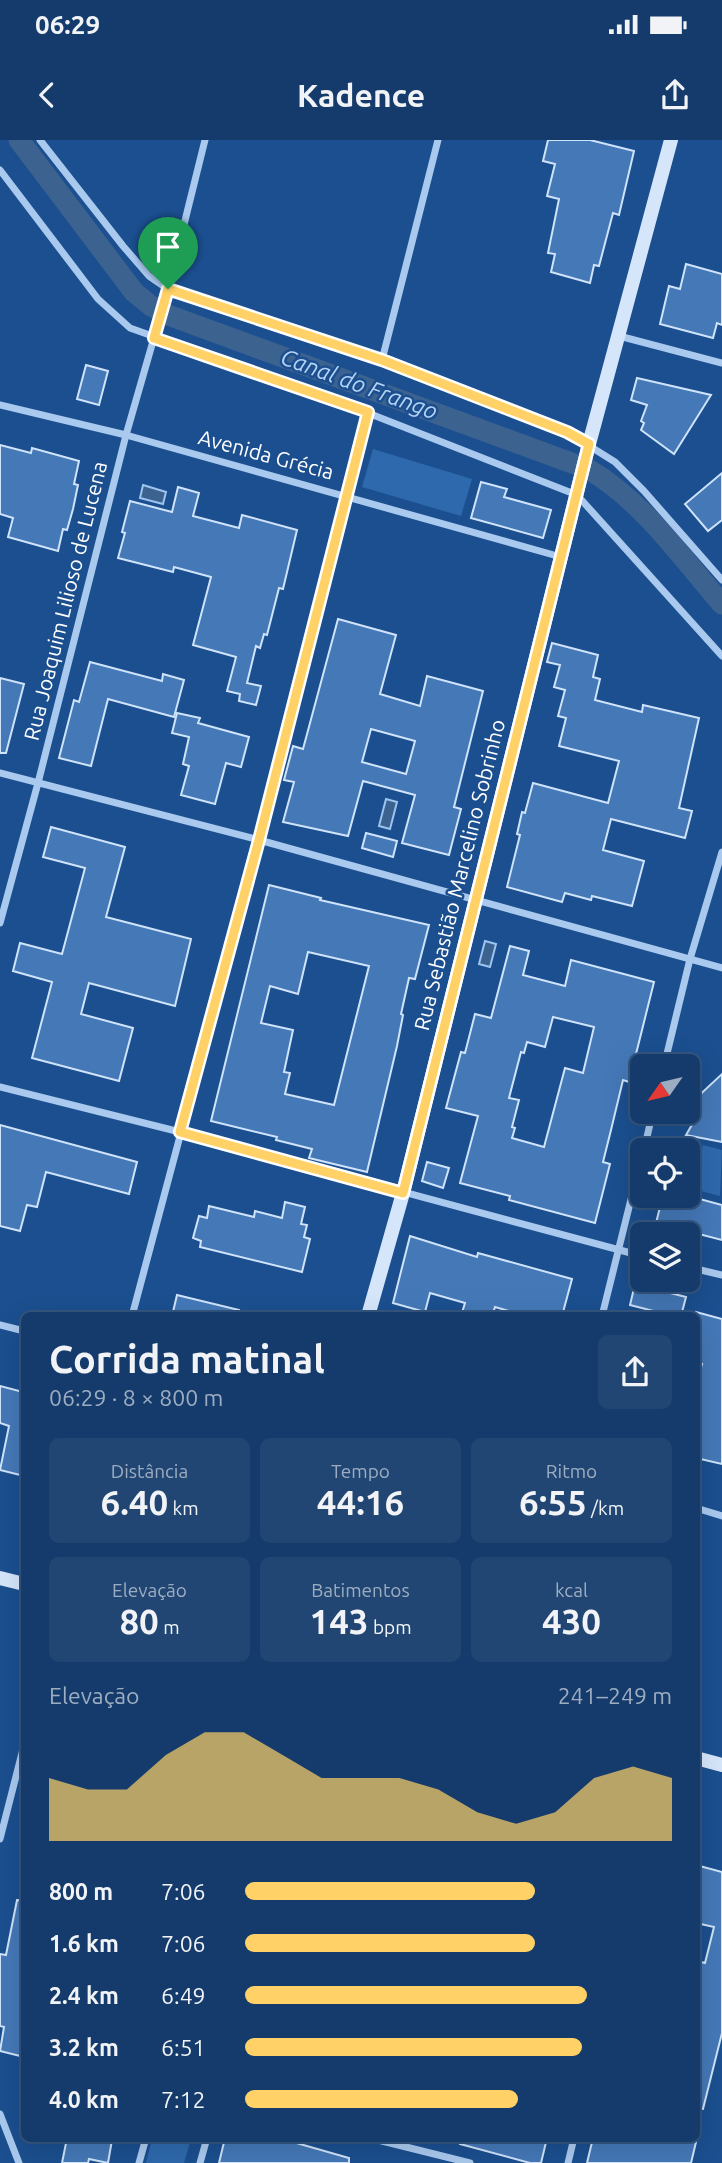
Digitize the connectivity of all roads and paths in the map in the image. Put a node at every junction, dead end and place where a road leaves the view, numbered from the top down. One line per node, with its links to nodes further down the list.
1 (40, 140): 6 (street)
2 (205, 140): 6 (street, Rua Joaquim Lilioso de Lucena)
3 (438, 140): 9 (street)
4 (671, 140): 7 (street, Rua Sebastião Marcelino Sobrinho)
5 (0, 170): 8 (street)
6 (168, 289): 8 (street, Rua Joaquim Lilioso de Lucena); 9 (street)
7 (619, 336): 10 (street); 14 (street, Rua Sebastião Marcelino Sobrinho)
8 (154, 338): 12 (street); 13 (street, Rua Joaquim Lilioso de Lucena)
9 (382, 360): 14 (street)
10 (722, 363)
11 (0, 405): 13 (street, Avenida Grécia)
12 (368, 412): 15 (street); 16 (street)
13 (126, 435): 15 (street, Avenida Grécia); 21 (street, Rua Joaquim Lilioso de Lucena)
14 (589, 444): 16 (street, Rua Sebastião Marcelino Sobrinho); 18 (street)
15 (347, 495): 17 (street, Avenida Grécia); 22 (street)
16 (577, 495): 17 (street, Rua Sebastião Marcelino Sobrinho); 19 (street)
17 (561, 557): 24 (street, Rua Sebastião Marcelino Sobrinho)
18 (722, 580)
19 (722, 656)
20 (0, 773): 21 (street)
21 (38, 783): 22 (street); 25 (street, Rua Joaquim Lilioso de Lucena)
22 (259, 840): 24 (street); 30 (street)
23 (722, 852): 26 (street)
24 (476, 900): 26 (street); 31 (street, Rua Sebastião Marcelino Sobrinho)
25 (0, 923)
26 (690, 959): 27 (street); 28 (street)
27 (722, 968)
28 (667, 1054)
29 (0, 1087): 30 (street)
30 (180, 1132): 31 (street); 37 (street)
31 (403, 1193): 33 (street); 38 (street, Rua Sebastião Marcelino Sobrinho)
32 (630, 1205): 33 (street)
33 (619, 1250): 34 (street); 39 (street)
34 (630, 1253)
35 (700, 1270): 36 (street)
36 (722, 1275)
37 (133, 1312)
38 (369, 1312)
39 (603, 1312)
40 (0, 1325): 41 (street)
41 (21, 1330)
42 (700, 1509): 43 (street)
43 (722, 1516)
44 (0, 1578): 45 (street)
45 (21, 1583)
46 (21, 1757): 49 (street)
47 (700, 1759): 48 (street)
48 (722, 1765)
49 (0, 1839)
50 (0, 2114): 55 (street)
51 (145, 2142): 56 (street)
52 (206, 2142): 57 (street)
53 (386, 2142): 58 (street)
54 (573, 2142): 59 (street)
55 (19, 2163)
56 (139, 2163)
57 (200, 2163)
58 (470, 2163)
59 (568, 2163)

